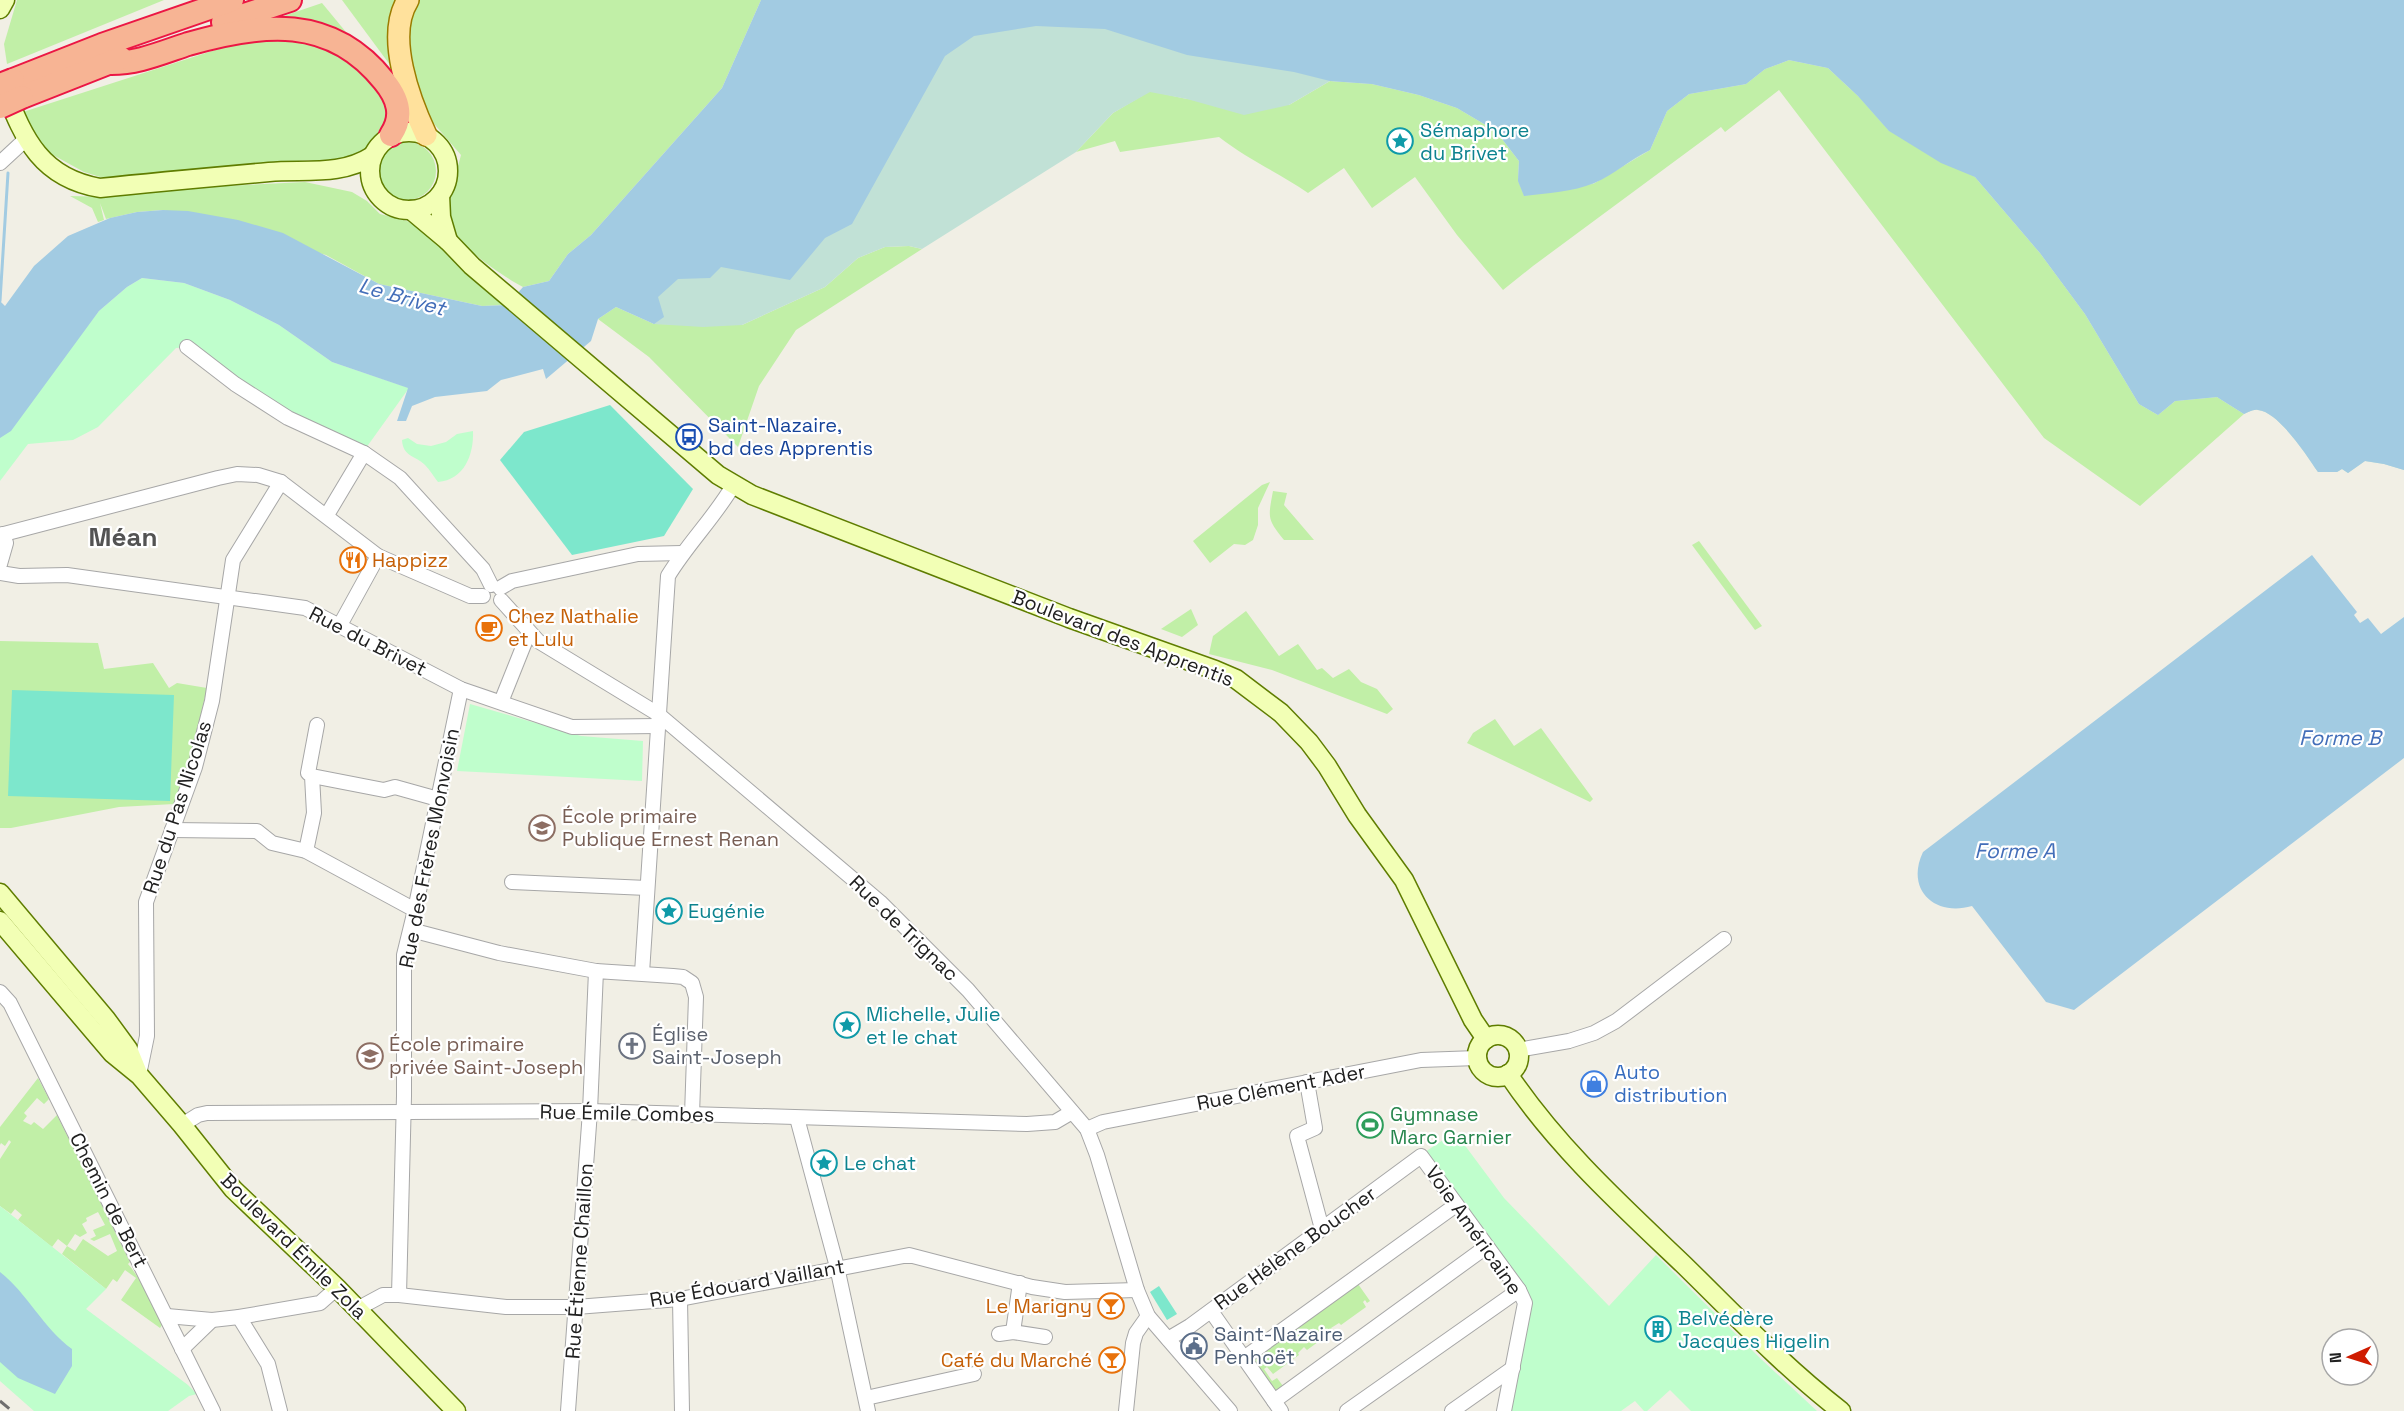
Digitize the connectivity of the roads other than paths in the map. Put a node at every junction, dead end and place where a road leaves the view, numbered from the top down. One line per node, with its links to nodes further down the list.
1 (5, 0): 6 (main road)
2 (189, 0): 7 (highway)
3 (232, 0): 7 (highway)
4 (290, 0): 7 (highway)
5 (408, 0): 11 (main road)
6 (0, 9)
7 (105, 54): 8 (highway); 10 (highway)
8 (9, 85): 9 (highway, bridge); 12 (main road)
9 (0, 106)
10 (392, 135): 11 (main road); 13 (main road)
11 (426, 135): 17 (main road)
12 (26, 139): 14 (street); 15 (main road)
13 (372, 156): 15 (main road); 16 (main road)
14 (0, 163)
15 (336, 170): 16 (main road)
16 (376, 193): 18 (main road)
17 (440, 195): 18 (main road); 19 (main road)
18 (411, 210): 19 (main road, Boulevard des Apprentis)
19 (448, 241): 23 (main road, Boulevard des Apprentis)
20 (188, 347): 21 (street, Rue de Trignac)
21 (364, 453): 24 (street); 30 (street, Rue de Trignac)
22 (281, 482): 24 (street); 25 (street); 31 (street, Rue du Pas Nicolas)
23 (734, 484): 26 (street); 52 (main road, Boulevard des Apprentis)
24 (327, 515): 27 (street)
25 (2, 534): 28 (street)
26 (682, 553): 30 (street); 36 (street)
27 (378, 556): 30 (street); 32 (street)
28 (0, 564)
29 (0, 573): 31 (street, Rue du Brivet)
30 (494, 592): 33 (street, Rue de Trignac)
31 (227, 598): 32 (street, Rue du Brivet); 40 (street, Rue du Pas Nicolas)
32 (340, 625): 34 (street, Rue du Brivet)
33 (528, 632): 35 (street); 36 (street, Rue de Trignac)
34 (461, 689): 35 (street, Rue du Brivet); 39 (street, Rue des Frères Monvoisin)
35 (501, 702): 36 (street, Rue du Brivet)
36 (657, 720): 43 (street); 60 (street, Rue de Trignac)
37 (317, 724): 38 (street)
38 (312, 776): 39 (street); 41 (street)
39 (438, 798): 45 (street, Rue des Frères Monvoisin)
40 (172, 830): 41 (street); 56 (street, Rue du Pas Nicolas)
41 (306, 851): 45 (street)
42 (512, 882): 43 (street)
43 (647, 888): 50 (street)
44 (0, 893): 56 (main road, Boulevard Émile Zola)
45 (416, 910): 47 (street, Rue des Frères Monvoisin)
46 (0, 921): 56 (main road, Boulevard Émile Zola)
47 (411, 930): 49 (street); 59 (street, Rue des Frères Monvoisin)
48 (1724, 939): 53 (street)
49 (596, 972): 50 (street); 58 (street, Rue Étienne Chaillon)
50 (642, 973): 61 (street)
51 (0, 992): 79 (street, Chemin de Bert)
52 (1486, 1039): 53 (main road); 54 (main road)
53 (1518, 1050): 55 (main road)
54 (1477, 1058): 55 (main road); 57 (street, Rue Clément Ader)
55 (1508, 1074): 101 (main road)
56 (139, 1075): 63 (main road, Boulevard Émile Zola)
57 (1307, 1082): 64 (street, Rue Clément Ader); 67 (street)
58 (590, 1111): 59 (street, Rue Émile Combes); 61 (street, Rue Émile Combes); 76 (street, Rue Étienne Chaillon)
59 (404, 1112): 63 (street, Rue Émile Combes); 74 (street, Rue des Frères Monvoisin)
60 (1072, 1112): 62 (street, Rue Émile Combes); 64 (street, Rue de Trignac)
61 (692, 1114): 62 (street, Rue Émile Combes)
62 (797, 1118): 69 (street)
63 (182, 1125): 71 (main road, Boulevard Émile Zola)
64 (1087, 1129): 72 (street, Rue de Trignac)
65 (1421, 1156): 66 (street, Voie Américaine); 67 (street, Rue Hélène Boucher)
66 (1456, 1205): 68 (street, Voie Américaine); 86 (street)
67 (1322, 1229): 78 (street, Rue Hélène Boucher)
68 (1486, 1247): 73 (street, Voie Américaine); 90 (street)
69 (837, 1267): 70 (street, Rue Édouard Vaillant); 75 (street, Rue Édouard Vaillant); 89 (street)
70 (1020, 1283): 72 (street, Rue Édouard Vaillant); 83 (street)
71 (337, 1288): 77 (main road, Boulevard Émile Zola); 81 (street)
72 (1137, 1290): 80 (street, Rue de Trignac)
73 (1519, 1290): 87 (street, Voie Américaine); 98 (street)
74 (399, 1294): 76 (street, Rue Édouard Vaillant); 77 (street, Rue Édouard Vaillant)
75 (680, 1299): 76 (street, Rue Édouard Vaillant); 95 (street)
76 (576, 1307): 94 (street, Rue Étienne Chaillon)
77 (357, 1309): 93 (main road, Boulevard Émile Zola)
78 (1211, 1311): 84 (street, Rue Hélène Boucher); 86 (street)
79 (167, 1316): 82 (street); 85 (street, Chemin de Bert)
80 (1148, 1316): 84 (street, Rue de Trignac); 96 (street)
81 (239, 1317): 82 (street); 92 (street)
82 (213, 1320): 85 (street)
83 (1045, 1336)
84 (1168, 1339): 97 (street, Rue de Trignac)
85 (182, 1349): 91 (street, Chemin de Bert)
86 (1244, 1358): 90 (street)
87 (1513, 1368): 99 (street); 100 (street, Voie Américaine)
88 (974, 1374): 89 (street)
89 (867, 1405)
90 (1278, 1406)
91 (213, 1411)
92 (280, 1411)
93 (456, 1411)
94 (568, 1411)
95 (682, 1411)
96 (1126, 1411)
97 (1230, 1411)
98 (1347, 1411)
99 (1452, 1411)
100 (1503, 1411)
101 (1841, 1411)

